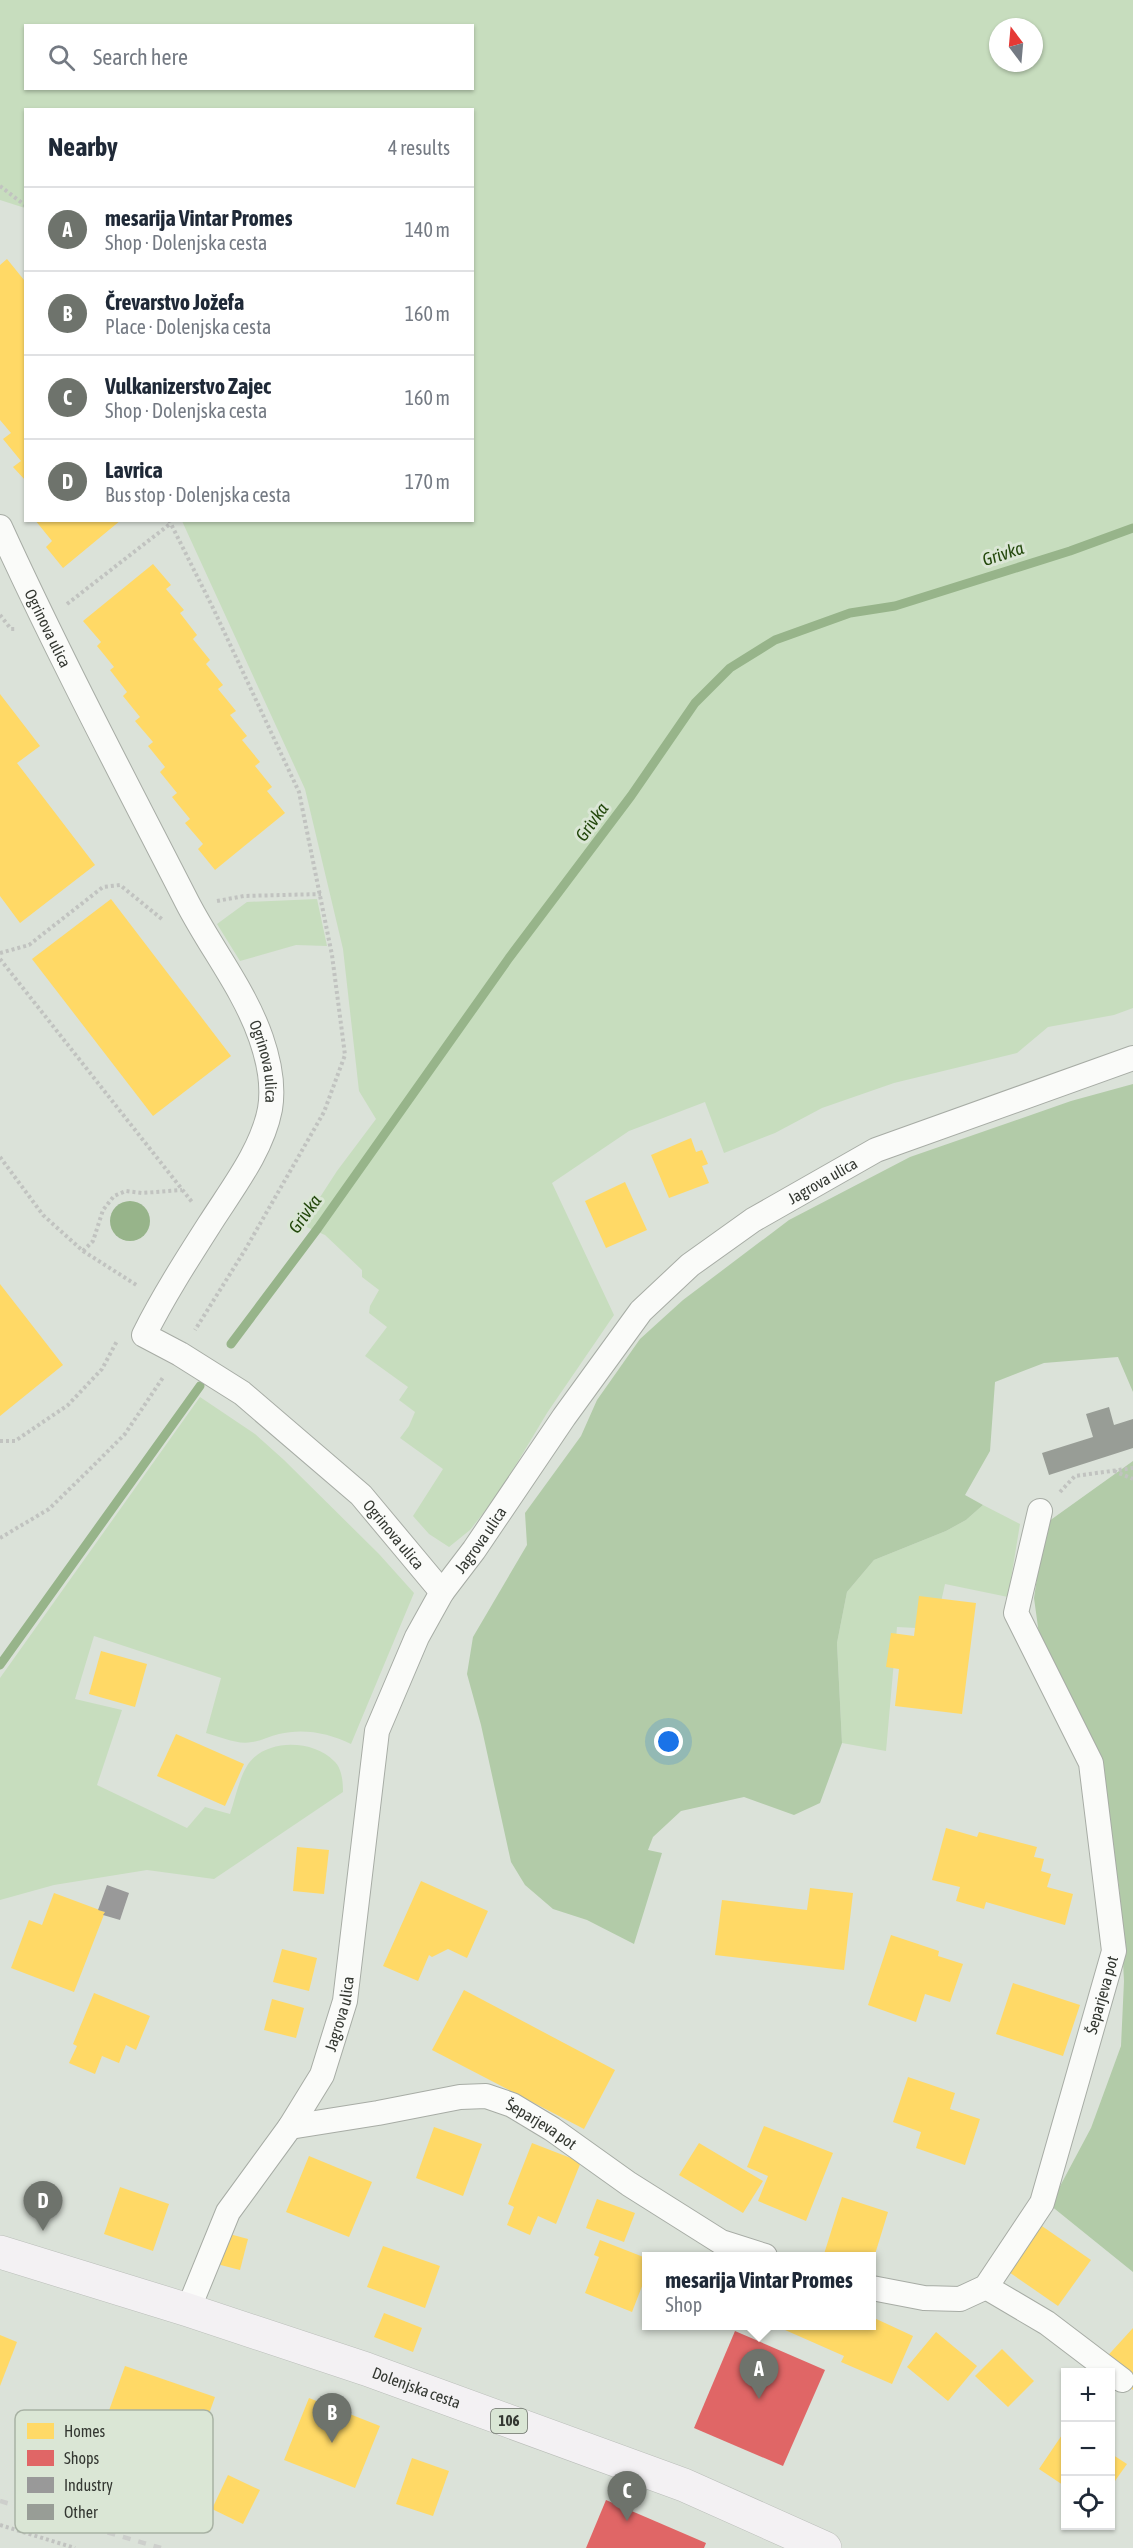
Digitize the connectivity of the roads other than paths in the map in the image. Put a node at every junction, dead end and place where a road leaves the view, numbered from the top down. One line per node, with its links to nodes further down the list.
1 (0, 527): 4 (street, Ogrinova ulica)
2 (1133, 1058): 4 (street, Jagrova ulica)
3 (1040, 1511): 8 (street, Šeparjeva pot)
4 (442, 1592): 5 (street, Jagrova ulica)
5 (290, 2127): 7 (street, Šeparjeva pot); 10 (street, Jagrova ulica)
6 (0, 2252): 10 (main road, Dolenjska cesta / 106)
7 (752, 2252)
8 (986, 2287): 9 (street); 11 (street)
9 (876, 2289)
10 (188, 2310): 12 (main road, Dolenjska cesta / 106)
11 (1122, 2380)
12 (825, 2548)

